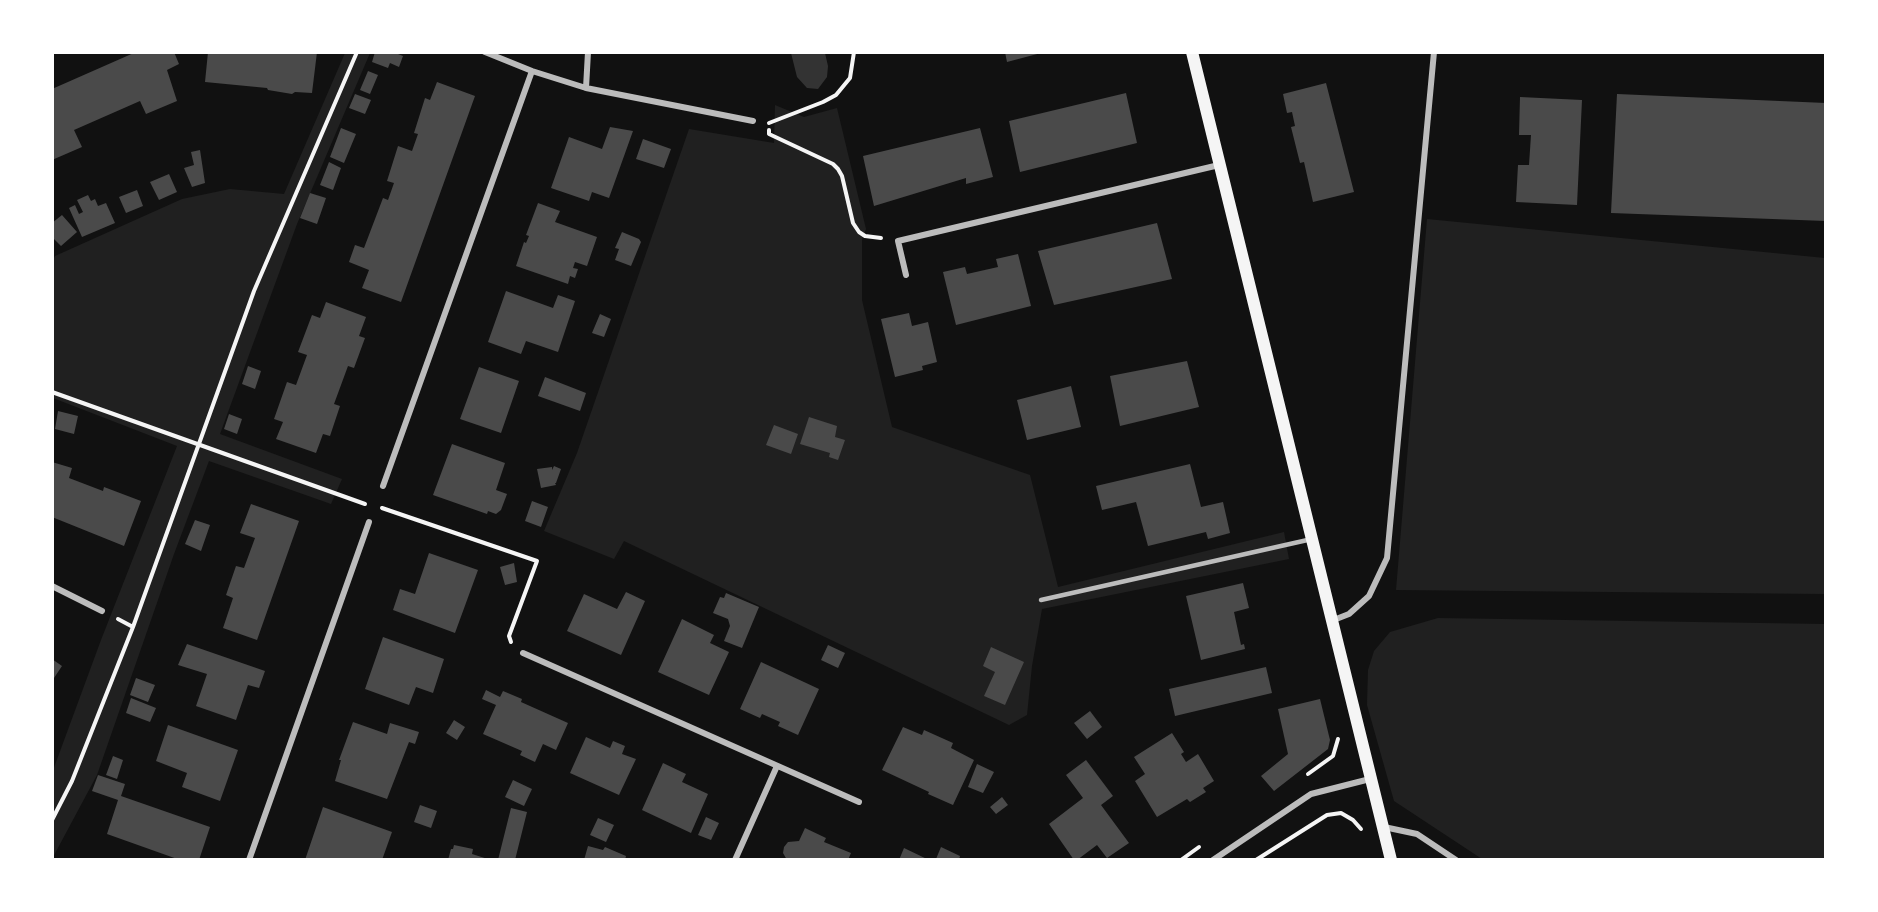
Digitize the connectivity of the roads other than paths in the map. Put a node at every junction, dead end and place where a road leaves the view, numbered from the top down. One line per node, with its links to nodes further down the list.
1 (485, 52): 5 (street)
2 (588, 52): 6 (street)
3 (1192, 52): 8 (main road)
4 (1434, 52): 16 (street)
5 (532, 71): 6 (street); 10 (street)
6 (586, 88): 7 (street)
7 (753, 122)
8 (1220, 165): 9 (street); 12 (main road)
9 (906, 275)
10 (382, 486)
11 (369, 522): 22 (street)
12 (1311, 539): 14 (lane); 16 (main road)
13 (52, 586): 15 (street)
14 (1041, 600)
15 (102, 611)
16 (1331, 621): 19 (main road)
17 (523, 653): 18 (street)
18 (777, 766): 20 (street); 23 (street)
19 (1370, 779): 21 (main road); 24 (street)
20 (859, 802)
21 (1383, 826): 25 (main road); 26 (street)
22 (249, 860)
23 (735, 860)
24 (1213, 860)
25 (1391, 860)
26 (1456, 860)

